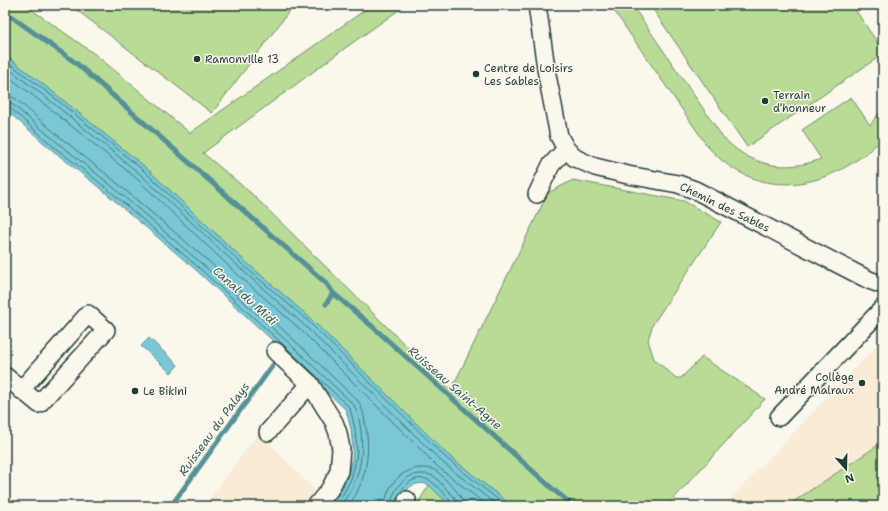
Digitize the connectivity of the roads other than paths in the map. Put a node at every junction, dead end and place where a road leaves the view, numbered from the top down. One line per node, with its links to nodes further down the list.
1 (537, 5): 2 (street, Chemin des Sables)
2 (566, 149): 3 (street); 4 (street, Chemin des Sables)
3 (537, 194)
4 (883, 284)
5 (883, 308): 10 (street)
6 (276, 351): 8 (street)
7 (5, 376): 9 (street)
8 (310, 384): 11 (street); 12 (street)
9 (21, 390): 9 (street)
10 (778, 417)
11 (268, 432)
12 (316, 506)

